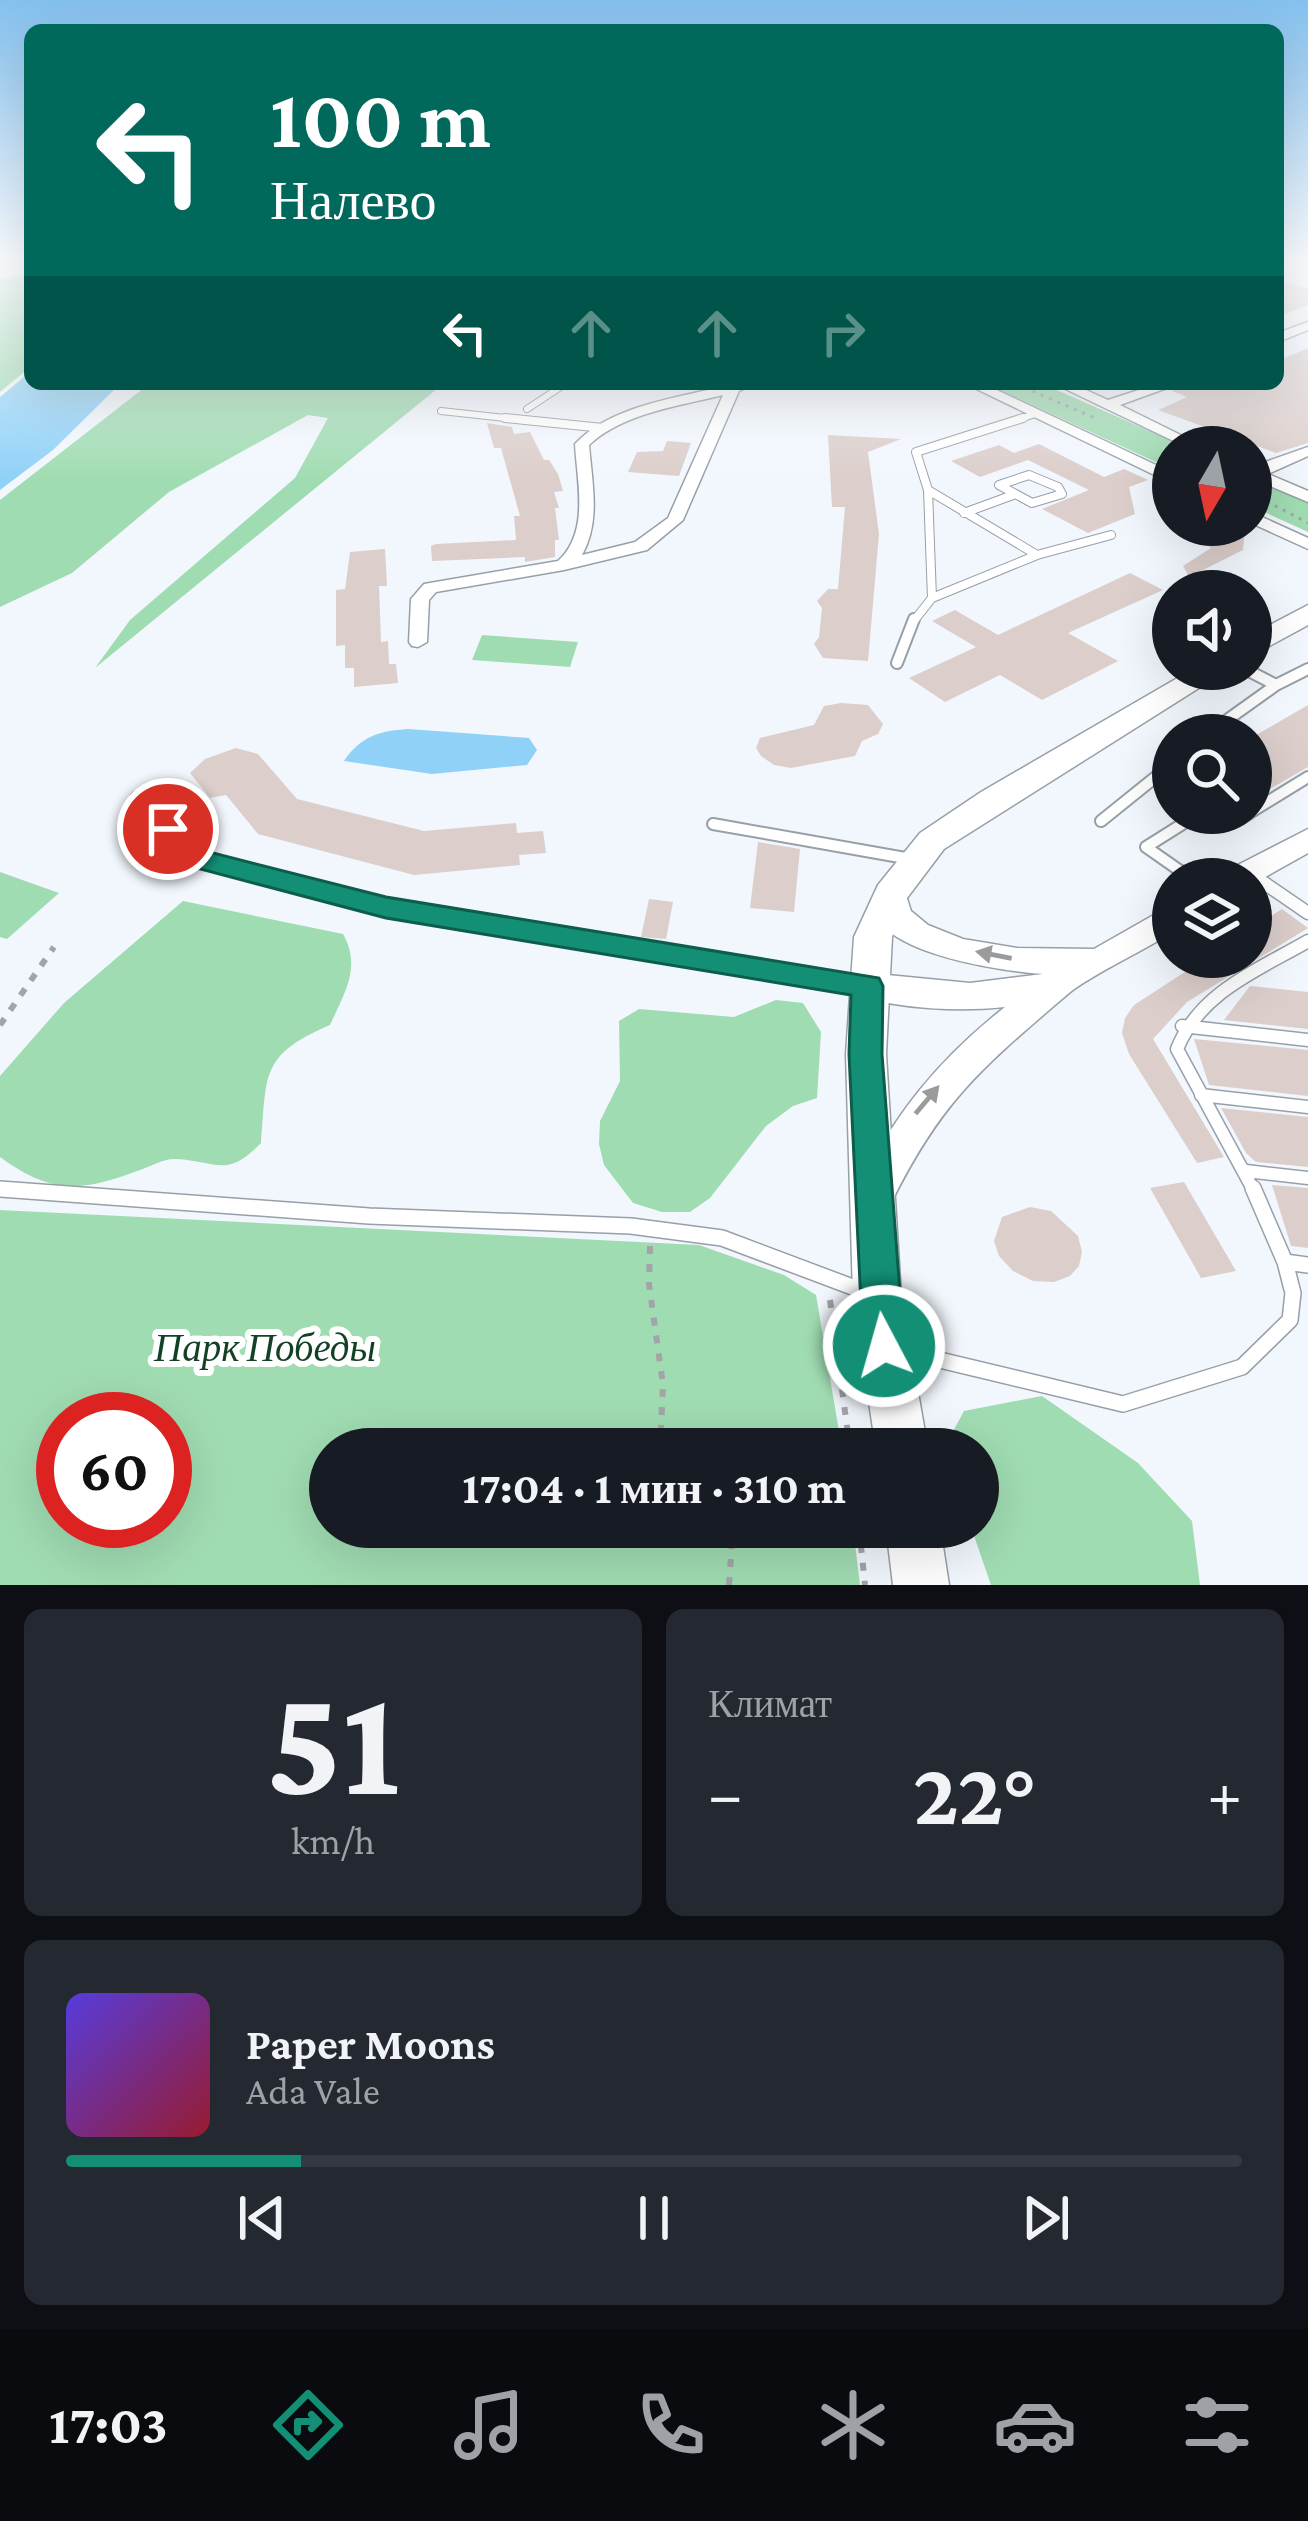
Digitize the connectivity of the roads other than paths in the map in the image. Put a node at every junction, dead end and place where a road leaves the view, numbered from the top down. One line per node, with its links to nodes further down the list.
1 (556, 390): 9 (lane)
2 (727, 390): 13 (street)
3 (738, 390): 26 (street)
4 (986, 390): 11 (street)
5 (1074, 390): 7 (street)
6 (1152, 390): 8 (street)
7 (1078, 392): 8 (street); 11 (street)
8 (1107, 404): 12 (street)
9 (527, 409)
10 (441, 411): 13 (lane)
11 (1030, 411): 16 (street); 18 (lane)
12 (1154, 426)
13 (604, 428): 26 (street)
14 (1308, 451): 15 (street)
15 (1272, 465)
16 (1152, 469)
17 (1272, 481): 20 (street)
18 (928, 490): 21 (lane); 27 (lane)
19 (1013, 495): 19 (lane); 21 (lane)
20 (1308, 497)
21 (964, 513): 25 (lane)
22 (1272, 527): 24 (street)
23 (1112, 535): 25 (lane)
24 (1308, 544)
25 (1037, 555): 27 (lane)
26 (563, 566): 30 (street)
27 (932, 598): 31 (lane)
28 (1308, 613): 29 (main road)
29 (1272, 634)
30 (418, 641)
31 (897, 663)
32 (1308, 669): 34 (lane)
33 (1272, 683): 34 (lane)
34 (1276, 685): 36 (lane)
35 (1178, 690): 47 (main road)
36 (1235, 714)
37 (1308, 777): 40 (lane)
38 (1152, 781): 41 (lane)
39 (136, 798): 55 (lane)
40 (1272, 800)
41 (1100, 821)
42 (713, 824): 47 (lane)
43 (1167, 834): 45 (lane)
44 (1308, 839): 46 (main road)
45 (1162, 858)
46 (1272, 859)
47 (914, 860): 49 (main road)
48 (1272, 893): 50 (lane)
49 (891, 894): 53 (main road, one-way to 49); 55 (main road)
50 (1308, 913)
51 (1152, 929): 53 (main road)
52 (1308, 941): 56 (lane)
53 (1110, 954): 54 (main road)
54 (1068, 978): 55 (main road); 63 (main road, one-way to 54)
55 (867, 986): 63 (main road)
56 (1183, 1026): 57 (lane); 58 (lane)
57 (1308, 1040)
58 (1201, 1095): 59 (lane); 60 (lane)
59 (1308, 1107)
60 (1246, 1171): 61 (lane); 64 (lane)
61 (1308, 1178)
62 (0, 1189): 66 (lane)
63 (873, 1202): 66 (main road)
64 (1286, 1262): 65 (lane); 67 (lane)
65 (1308, 1265)
66 (878, 1297): 67 (main road)
67 (884, 1346): 68 (main road)
68 (898, 1428)
69 (916, 1548): 70 (main road)
70 (921, 1585)

